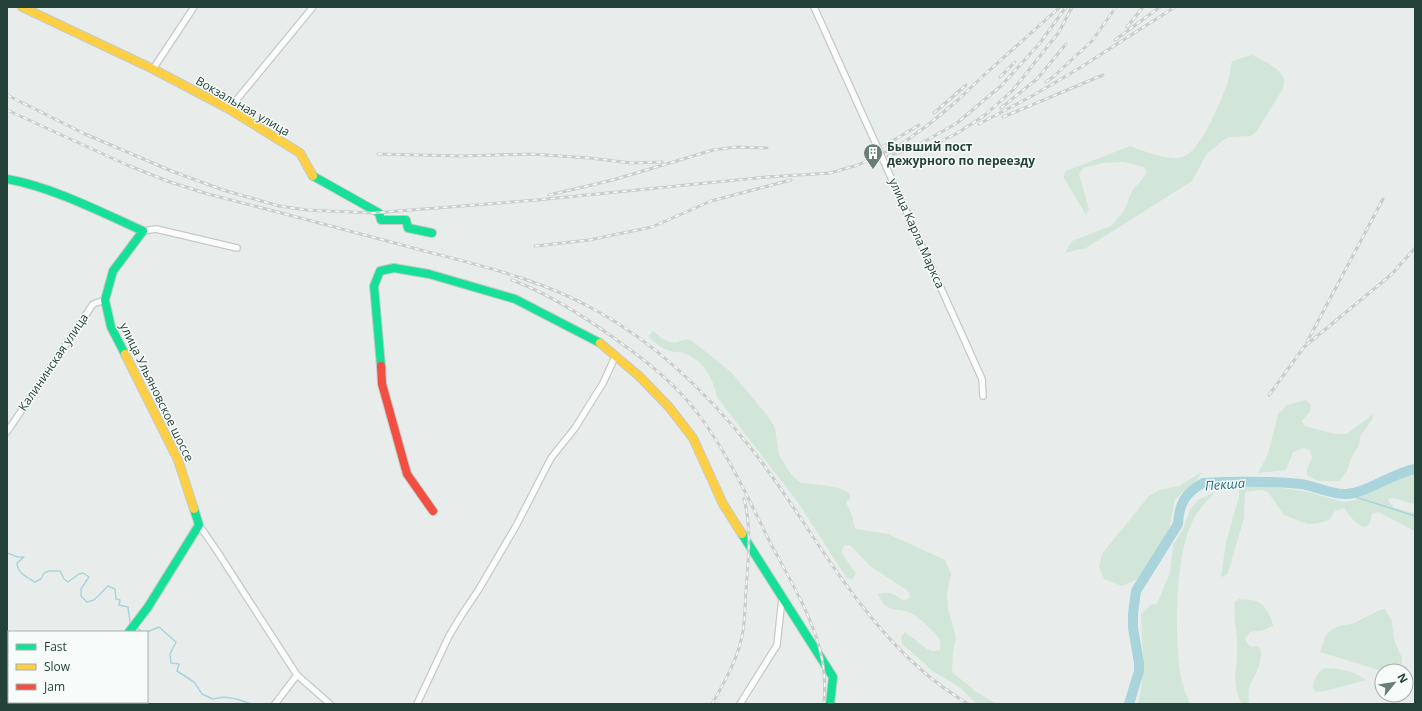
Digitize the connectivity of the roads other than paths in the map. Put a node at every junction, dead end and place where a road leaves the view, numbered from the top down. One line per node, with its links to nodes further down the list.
1 (22, 7): 5 (street, Вокзальная улица)
2 (194, 7): 6 (street)
3 (313, 7): 7 (street)
4 (814, 7): 14 (street, улица Карла Маркса)
5 (34, 9): 6 (street, Вокзальная улица)
6 (153, 69): 7 (street, Вокзальная улица)
7 (229, 109): 10 (street, Вокзальная улица)
8 (7, 179): 9 (street)
9 (143, 231): 11 (street); 12 (street, улица Ульяновское шоссе)
10 (432, 233)
11 (237, 248)
12 (105, 300): 15 (street, Калининская улица); 17 (street, улица Ульяновское шоссе)
13 (615, 357): 16 (street); 18 (street); 23 (street)
14 (983, 396)
15 (7, 432)
16 (433, 512)
17 (199, 525): 19 (street); 20 (street, улица Ульяновское шоссе)
18 (782, 598): 24 (street); 25 (street)
19 (130, 631)
20 (297, 675): 21 (street); 22 (street, улица Ульяновское шоссе)
21 (275, 704)
22 (330, 704)
23 (418, 704)
24 (740, 704)
25 (830, 704)

